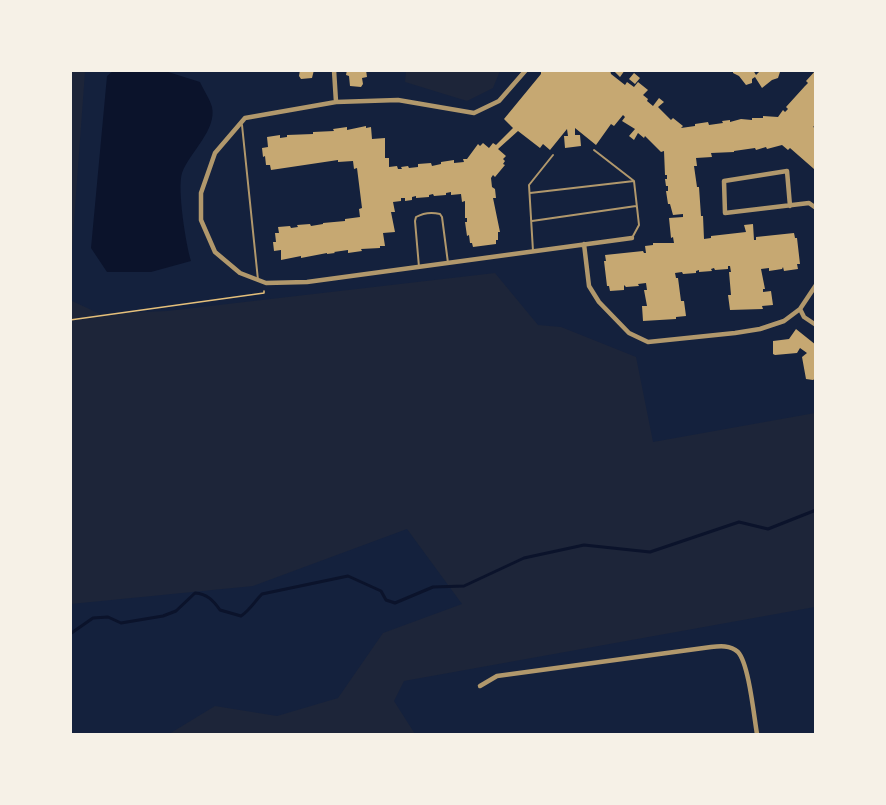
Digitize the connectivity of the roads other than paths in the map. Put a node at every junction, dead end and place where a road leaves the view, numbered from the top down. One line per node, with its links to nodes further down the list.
1 (334, 70): 3 (street)
2 (526, 70): 3 (street)
3 (336, 102): 4 (street)
4 (242, 123): 18 (lane); 18 (street)
5 (594, 150): 7 (lane)
6 (553, 155): 8 (lane)
7 (634, 181): 8 (lane); 9 (lane)
8 (530, 193): 12 (lane)
9 (637, 206): 12 (lane); 13 (lane)
10 (790, 206): 10 (street); 11 (street)
11 (816, 208)
12 (531, 221): 15 (lane)
13 (632, 238): 14 (street)
14 (584, 244): 15 (street); 20 (street)
15 (533, 251): 16 (street)
16 (448, 263): 17 (street); 17 (lane)
17 (419, 267): 18 (street)
18 (258, 280)
19 (816, 285): 20 (street)
20 (800, 309): 21 (street)
21 (816, 325)
22 (480, 686): 23 (street)
23 (757, 735)

